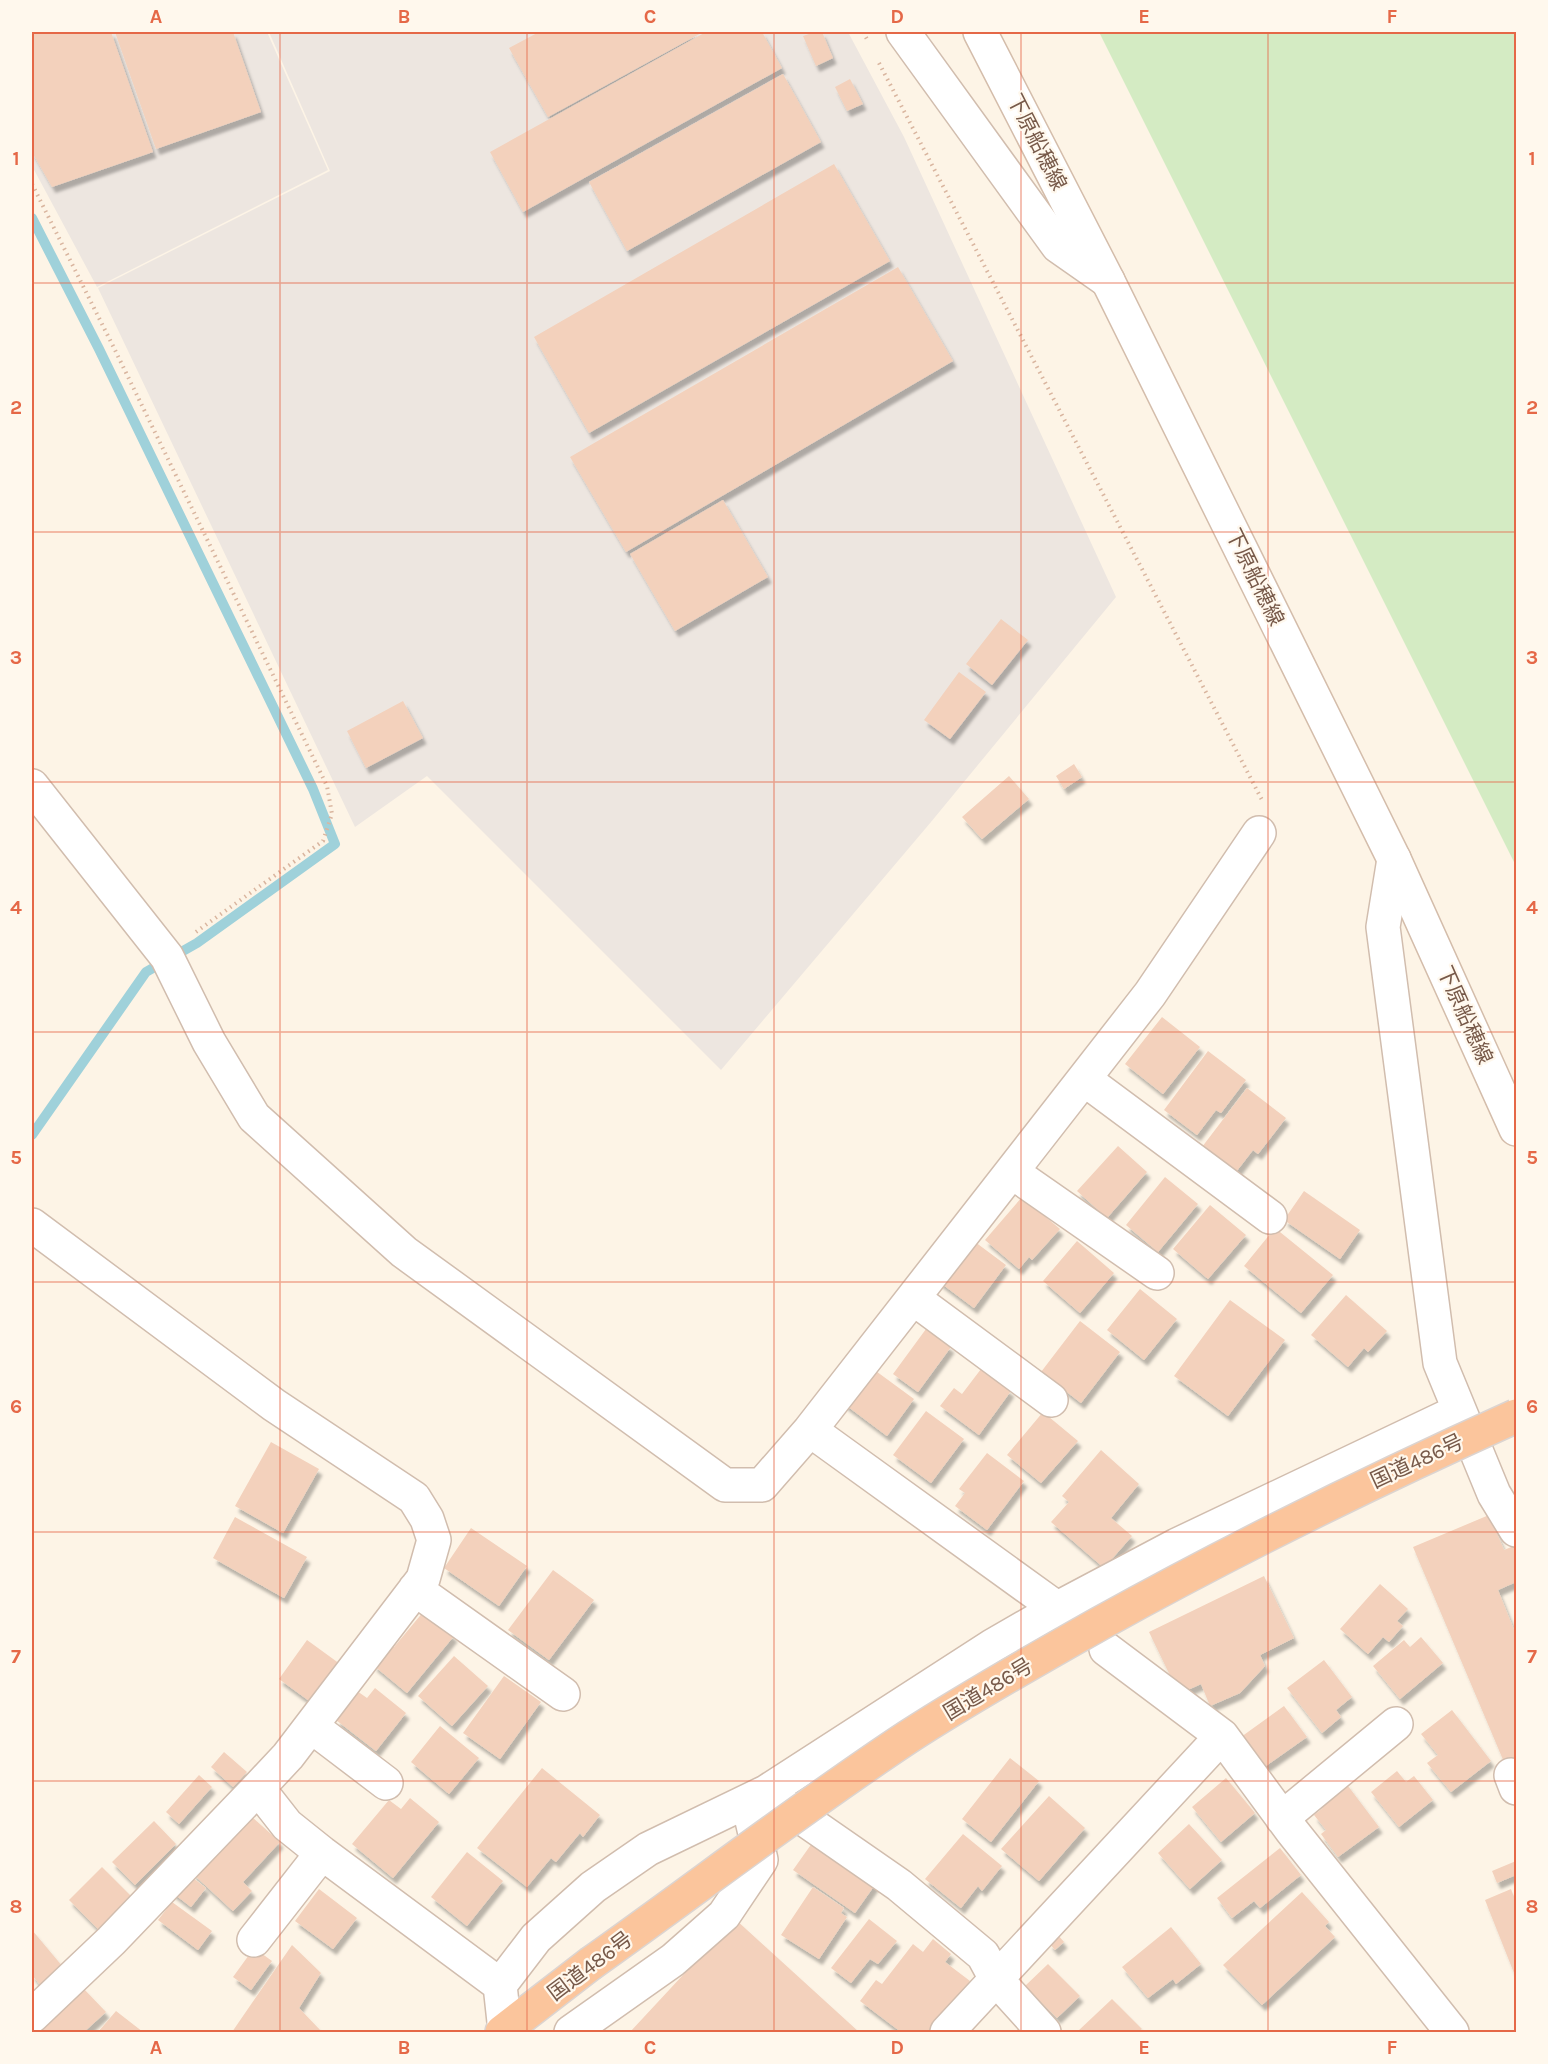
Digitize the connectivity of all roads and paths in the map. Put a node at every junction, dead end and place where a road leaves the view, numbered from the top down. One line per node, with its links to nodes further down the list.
1 (863, 32): 4 (path)
2 (903, 32): 7 (street)
3 (980, 32): 7 (street, 下原船穂線)
4 (868, 42)
5 (879, 62): 9 (path)
6 (32, 184): 11 (path)
7 (1108, 280): 10 (street, 下原船穂線)
8 (32, 786): 11 (street)
9 (1258, 833): 12 (street)
10 (1394, 859): 13 (street, 下原船穂線); 20 (street)
11 (167, 958): 22 (street)
12 (1084, 1079): 14 (street); 15 (street)
13 (1516, 1129)
14 (1012, 1172): 17 (street); 18 (street)
15 (1270, 1217)
16 (32, 1225): 24 (street)
17 (1158, 1273)
18 (913, 1298): 19 (street); 22 (street)
19 (1052, 1400)
20 (1459, 1411): 23 (street); 25 (street)
21 (1516, 1416): 40 (highway, 国道486号, bridge)
22 (810, 1431): 25 (street)
23 (1516, 1530)
24 (415, 1589): 27 (street); 29 (street)
25 (1063, 1612): 33 (street)
26 (1106, 1648): 30 (street)
27 (563, 1695)
28 (1396, 1724): 34 (street)
29 (311, 1726): 31 (street); 32 (street)
30 (1222, 1736): 34 (street); 37 (street)
31 (386, 1783)
32 (258, 1788): 35 (street); 39 (street)
33 (757, 1797): 37 (street); 38 (street); 41 (street)
34 (1282, 1818): 44 (street)
35 (322, 1853): 36 (street); 38 (street)
36 (254, 1940)
37 (996, 1979): 42 (street); 43 (street)
38 (500, 1985): 40 (street)
39 (32, 2016)
40 (504, 2032)
41 (571, 2032)
42 (946, 2032)
43 (1044, 2032)
44 (1452, 2032)

